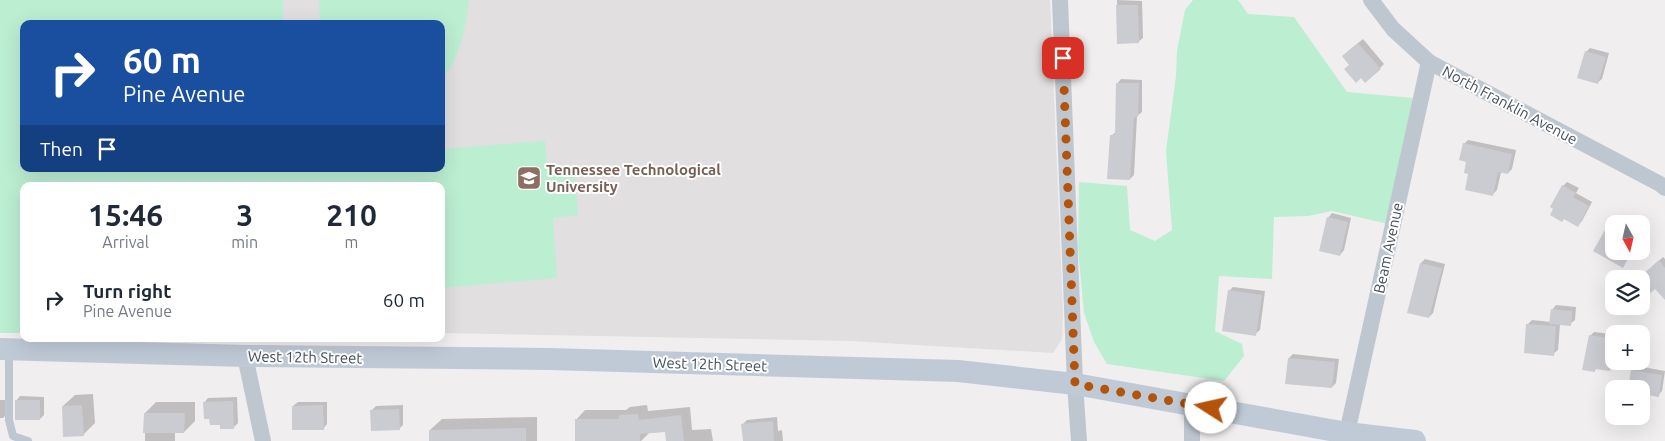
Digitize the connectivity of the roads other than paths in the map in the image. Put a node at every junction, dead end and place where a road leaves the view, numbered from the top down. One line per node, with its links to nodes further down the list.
1 (1060, 0): 7 (street)
2 (1371, 0): 3 (street, North Franklin Avenue)
3 (1429, 62): 4 (street, North Franklin Avenue); 9 (street, Beam Avenue)
4 (1663, 183)
5 (4, 350): 6 (main road, West 12th Street); 10 (lane)
6 (245, 356): 7 (main road, West 12th Street); 12 (street)
7 (1075, 384): 8 (main road, West 12th Street); 13 (street)
8 (1192, 405): 9 (main road, West 12th Street); 14 (street)
9 (1347, 433): 15 (main road, West 12th Street)
10 (12, 439): 11 (lane)
11 (28, 441)
12 (263, 441)
13 (1079, 441)
14 (1192, 441)
15 (1415, 441)

